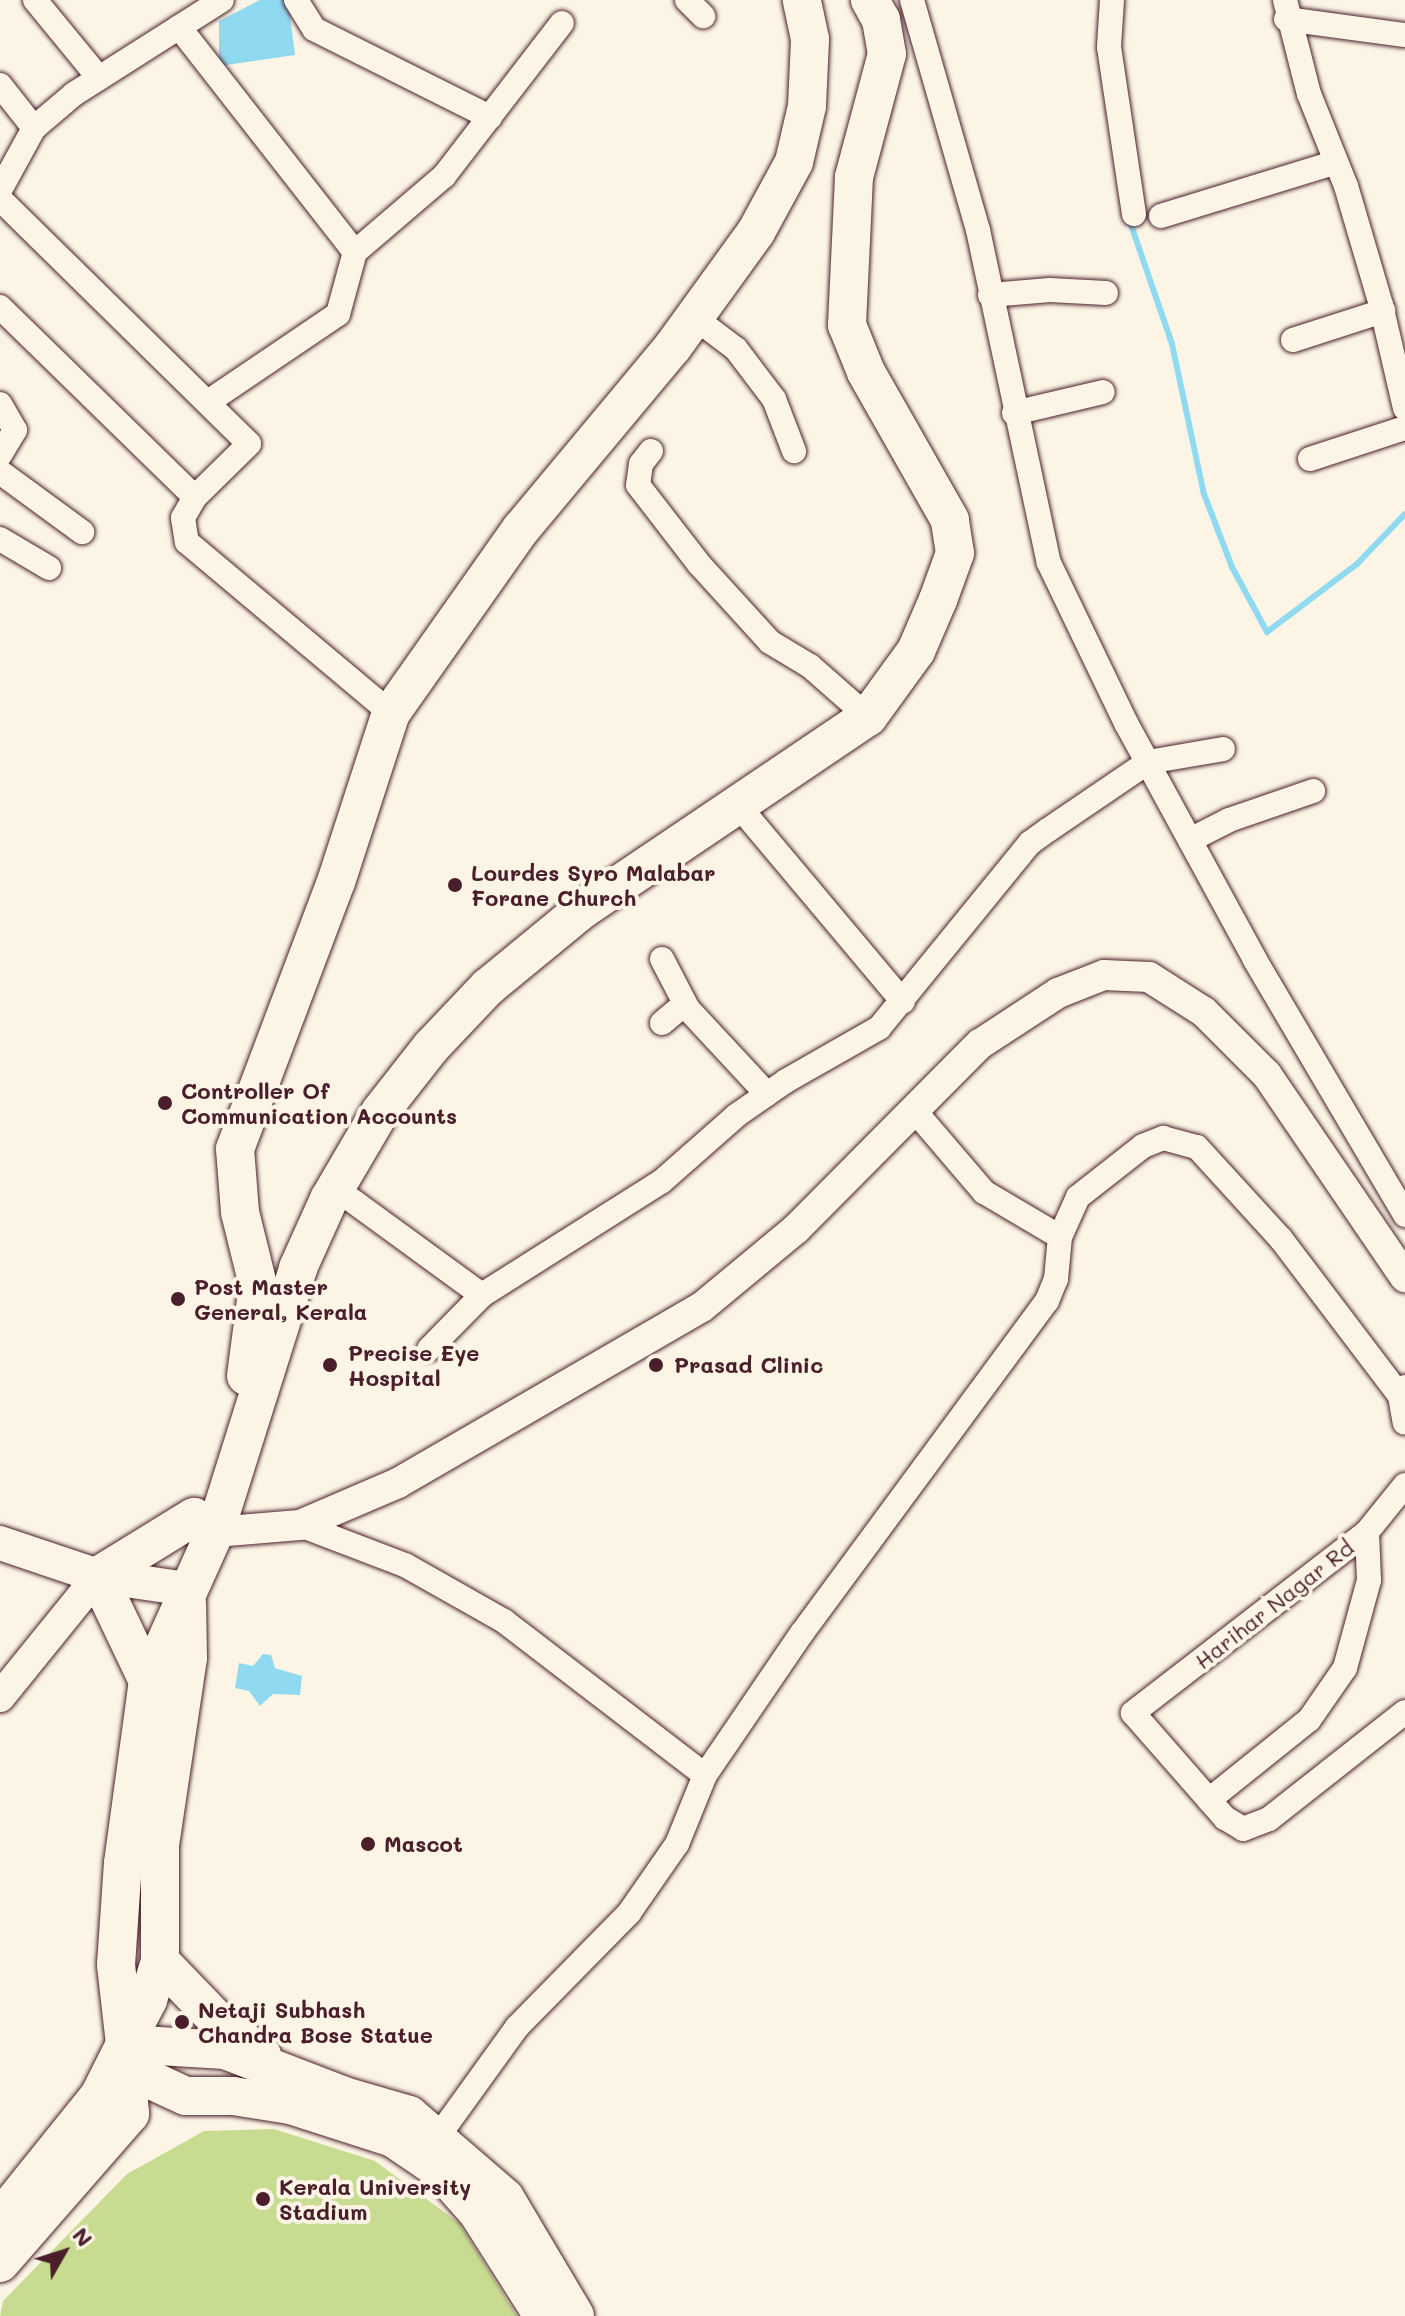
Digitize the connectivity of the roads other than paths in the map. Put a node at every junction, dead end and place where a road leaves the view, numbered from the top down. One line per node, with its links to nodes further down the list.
1 (35, 0): 12 (street)
2 (222, 0): 10 (street)
3 (296, 0): 14 (street)
4 (802, 0): 26 (main road)
5 (870, 0): 45 (main road)
6 (912, 0): 23 (street)
7 (1112, 0): 19 (street)
8 (1286, 10): 11 (street); 16 (street)
9 (562, 23): 14 (street)
10 (179, 27): 12 (street); 21 (street)
11 (1405, 35)
12 (99, 78): 15 (street)
13 (0, 85): 15 (street)
14 (490, 117): 21 (street)
15 (34, 128): 17 (street)
16 (1336, 162): 20 (street); 25 (street)
17 (0, 190)
18 (0, 199): 30 (street)
19 (1134, 214)
20 (1161, 216)
21 (355, 252): 30 (street)
22 (1106, 293): 23 (street)
23 (990, 295): 33 (street)
24 (0, 307): 40 (street)
25 (1383, 311): 27 (street); 28 (street)
26 (695, 318): 36 (street); 44 (main road)
27 (1293, 340)
28 (1402, 377): 32 (street)
29 (1103, 392): 33 (street)
30 (208, 402): 40 (street)
31 (0, 404): 37 (street)
32 (1405, 408)
33 (1014, 413): 47 (street)
34 (1405, 428): 38 (street)
35 (651, 451): 45 (street)
36 (794, 451)
37 (0, 455)
38 (1310, 459)
39 (0, 472): 41 (street)
40 (195, 497): 44 (street)
41 (82, 532)
42 (0, 539): 43 (street)
43 (49, 568)
44 (391, 713): 66 (main road)
45 (868, 717): 49 (main road)
46 (1223, 749): 47 (street)
47 (1148, 762): 50 (street); 52 (street)
48 (1313, 791): 50 (street)
49 (737, 804): 52 (street); 57 (main road)
50 (1190, 840): 58 (street)
51 (662, 959): 53 (street)
52 (903, 1002): 55 (street)
53 (685, 1004): 54 (street); 55 (street)
54 (662, 1023)
55 (767, 1094): 61 (street)
56 (914, 1110): 59 (street); 60 (street); 67 (street)
57 (335, 1188): 61 (street); 66 (main road)
58 (1405, 1215)
59 (1060, 1237): 63 (street); 75 (street)
60 (1405, 1277)
61 (482, 1295): 62 (street)
62 (429, 1349)
63 (1402, 1391): 64 (street)
64 (1405, 1423)
65 (1405, 1485): 68 (street, Harihar Nagar Rd)
66 (201, 1524): 67 (street); 70 (main road); 71 (main road)
67 (300, 1525): 75 (street)
68 (1367, 1532): 76 (street); 76 (street, Harihar Nagar Rd)
69 (0, 1543): 70 (main road)
70 (98, 1576): 71 (main road); 72 (main road); 73 (street)
71 (187, 1589): 72 (main road); 77 (main road)
72 (148, 1681): 78 (main road)
73 (1, 1692)
74 (1405, 1712): 76 (street)
75 (705, 1775): 82 (street)
76 (1209, 1800)
77 (160, 1961): 78 (main road); 79 (main road)
78 (125, 2044): 79 (main road); 80 (main road); 81 (main road); 83 (main road)
79 (277, 2066): 82 (main road)
80 (186, 2096): 81 (main road); 85 (main road)
81 (130, 2114): 84 (main road)
82 (437, 2138): 86 (main road)
83 (0, 2219)
84 (0, 2263)
85 (543, 2316)
86 (575, 2316)

